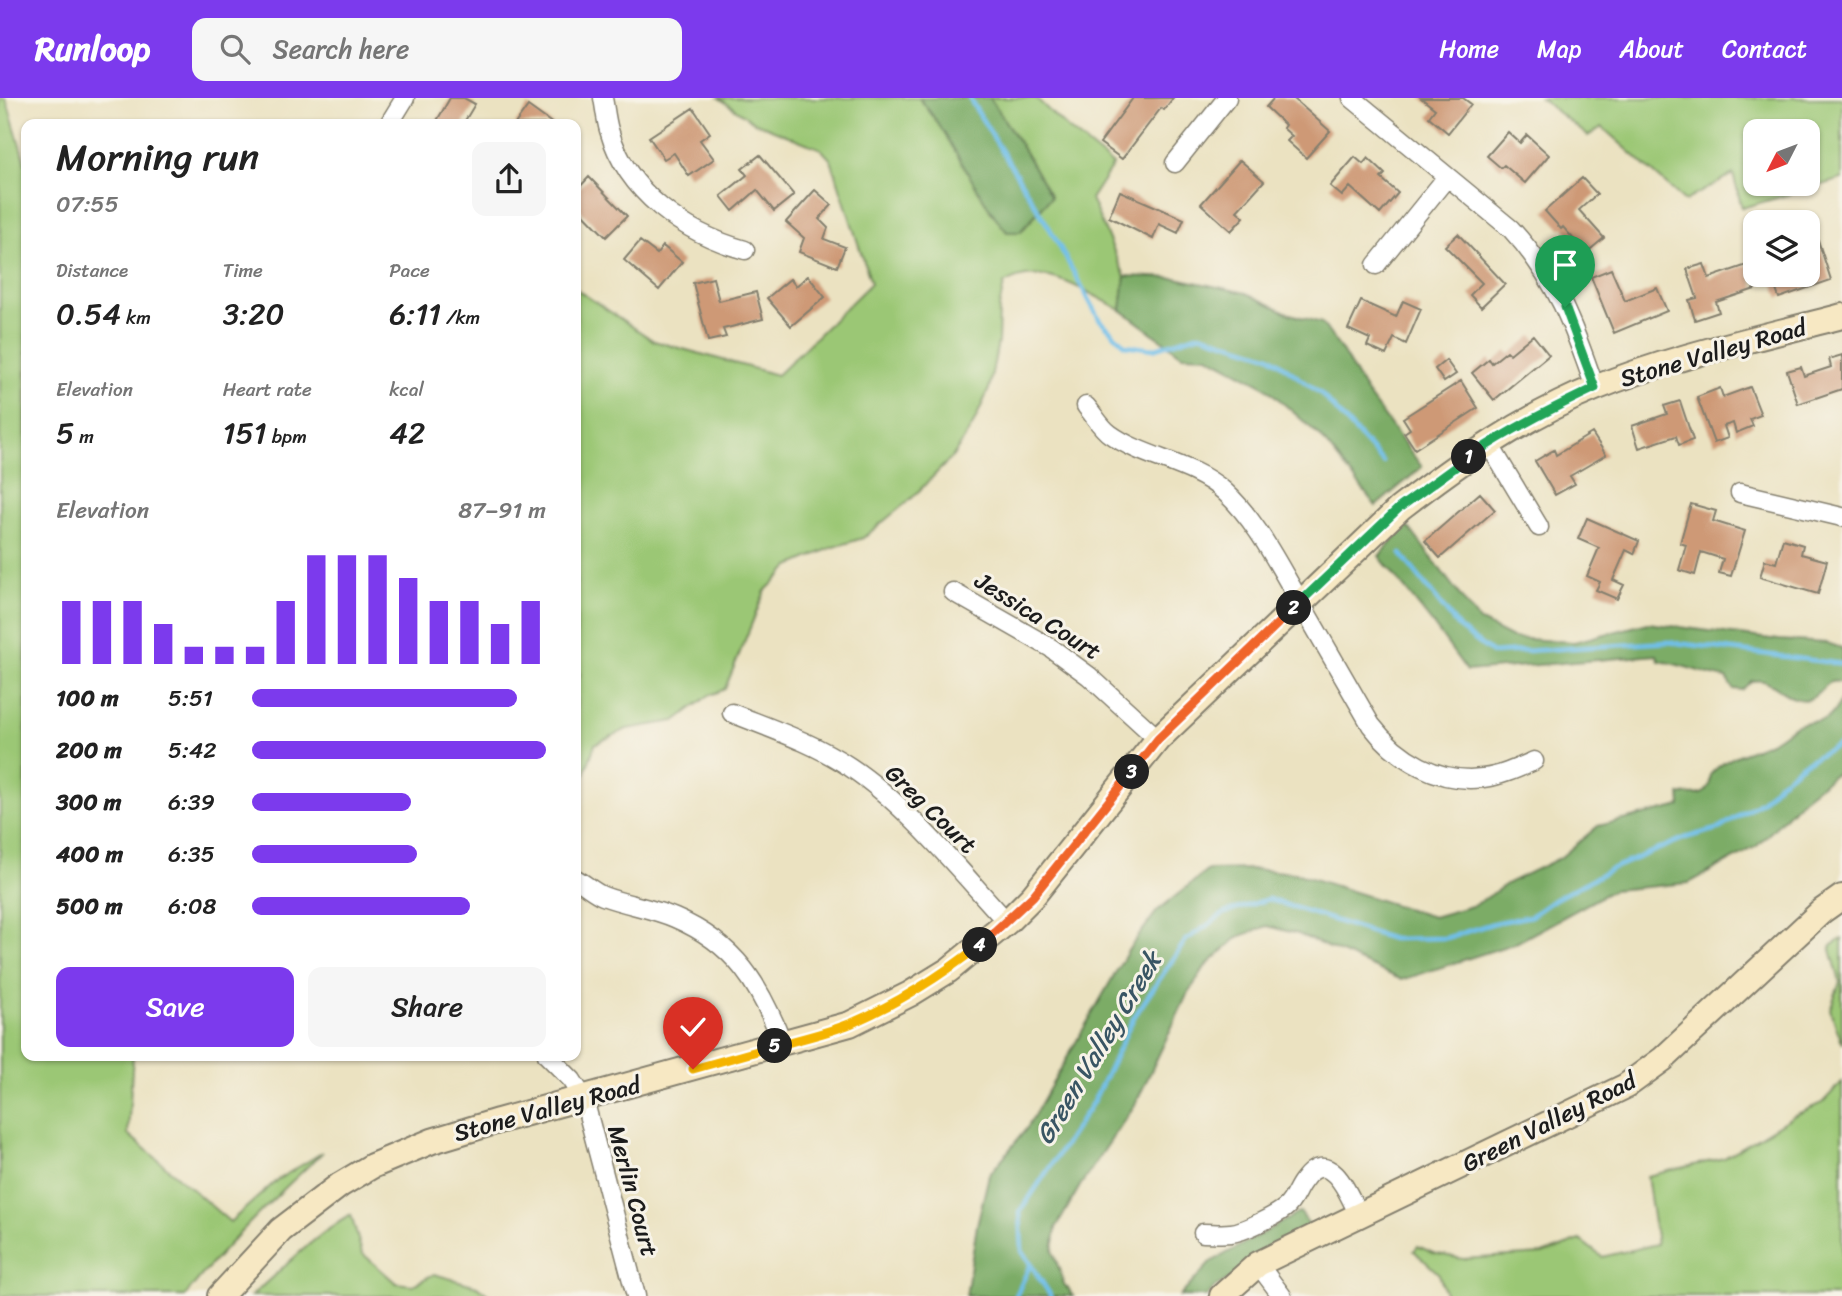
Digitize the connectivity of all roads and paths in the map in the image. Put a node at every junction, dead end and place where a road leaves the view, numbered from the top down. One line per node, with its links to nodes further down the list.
1 (405, 98): 5 (street)
2 (603, 98): 8 (street)
3 (1227, 98): 6 (street)
4 (1352, 98): 7 (street)
5 (392, 119)
6 (1175, 163)
7 (1447, 177): 9 (street); 11 (street)
8 (744, 250)
9 (1376, 265)
10 (1842, 316): 11 (street, Stone Valley Road)
11 (1595, 388): 13 (street, Stone Valley Road)
12 (1086, 406): 18 (street)
13 (1489, 444): 16 (street); 18 (street, Stone Valley Road)
14 (1740, 494): 15 (street)
15 (1842, 517)
16 (1539, 527)
17 (953, 592): 20 (street, Jessica Court)
18 (1300, 602): 20 (street, Stone Valley Road); 21 (street)
19 (732, 713): 24 (street, Greg Court)
20 (1158, 739): 24 (street, Stone Valley Road)
21 (1534, 761)
22 (581, 882): 25 (street)
23 (1842, 897): 28 (street, Green Valley Road)
24 (1007, 922): 25 (street, Stone Valley Road)
25 (783, 1044): 27 (street, Stone Valley Road)
26 (553, 1061): 27 (street)
27 (584, 1099): 31 (street, Stone Valley Road); 32 (street, Merlin Court)
28 (1359, 1216): 29 (street); 30 (street, Green Valley Road)
29 (1203, 1233)
30 (1258, 1264): 33 (street, Green Valley Road); 34 (street)
31 (220, 1296)
32 (636, 1296)
33 (1222, 1296)
34 (1282, 1296)

